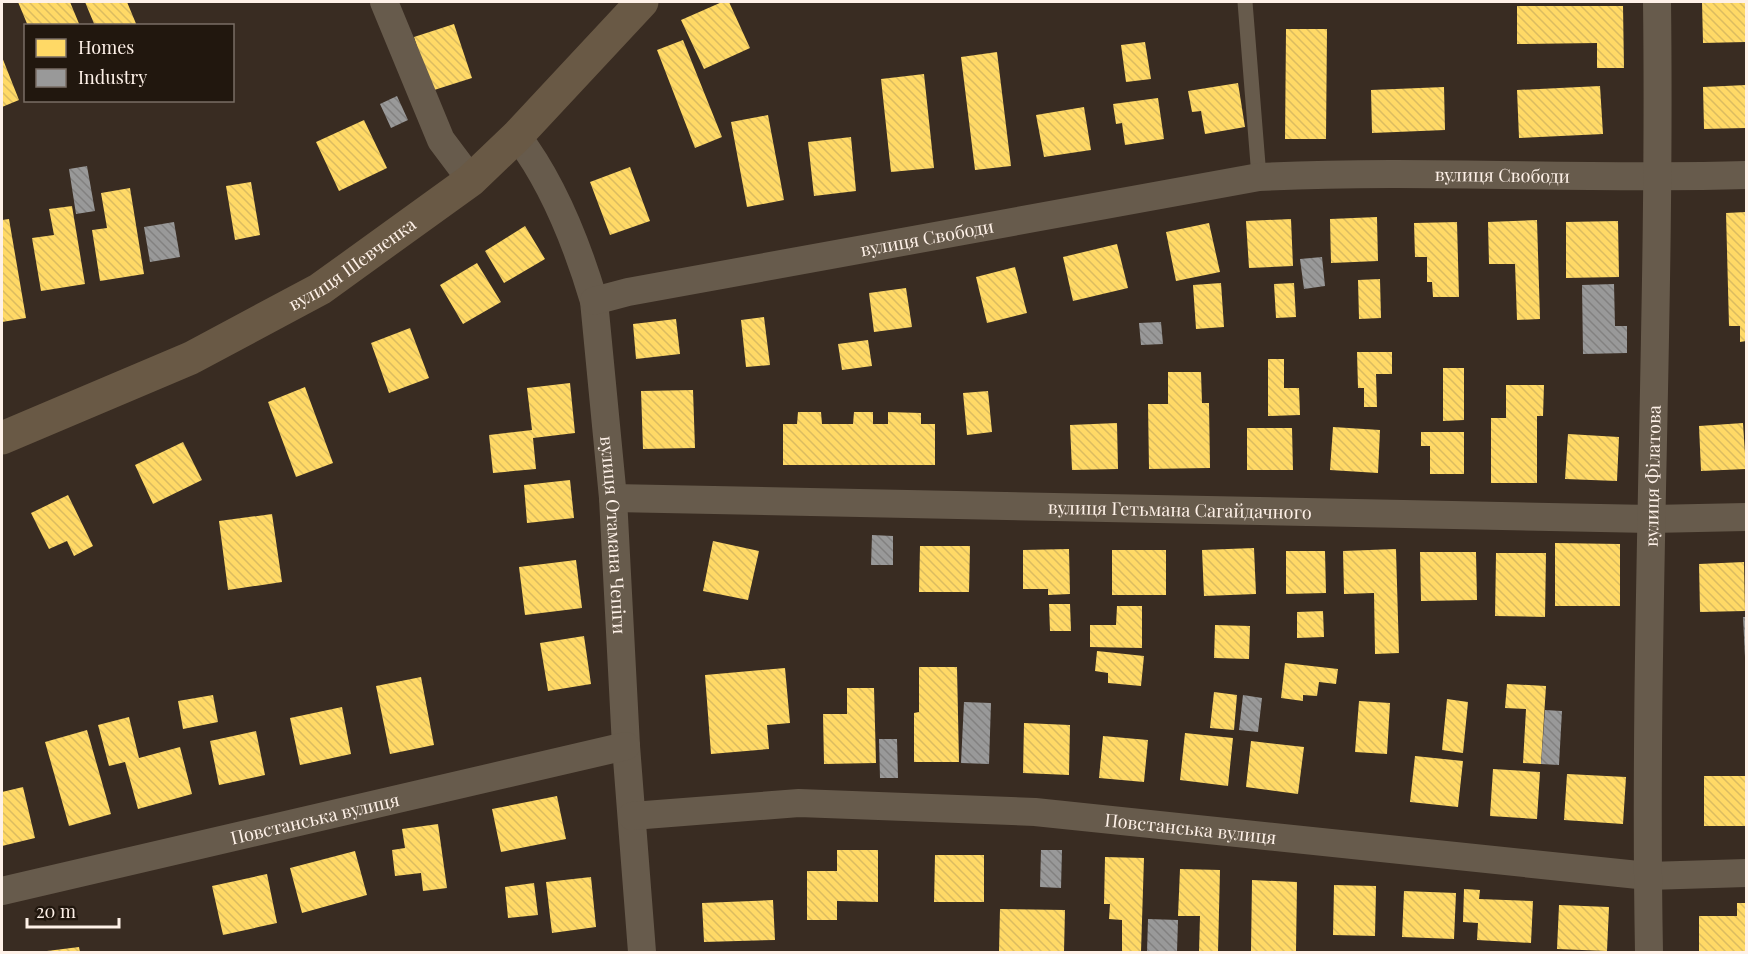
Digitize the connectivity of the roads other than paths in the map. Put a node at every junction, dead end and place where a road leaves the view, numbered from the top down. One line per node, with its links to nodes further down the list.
1 (384, 2): 9 (street)
2 (642, 2): 5 (main road, вулиця Шевченка)
3 (1245, 2): 7 (lane)
4 (1657, 2): 8 (street, вулиця Філатова)
5 (517, 136): 9 (main road, вулиця Шевченка); 10 (street, вулиця Отамана Чепіги)
6 (1746, 176): 8 (street, вулиця Свободи)
7 (1259, 177): 8 (street, вулиця Свободи); 10 (street, вулиця Свободи)
8 (1659, 178): 14 (street, вулиця Філатова)
9 (471, 180): 11 (main road, вулиця Шевченка)
10 (594, 301): 12 (street, вулиця Отамана Чепіги)
11 (2, 438)
12 (614, 498): 14 (street, вулиця Гетьмана Сагайдачного); 15 (street, вулиця Отамана Чепіги)
13 (1746, 517): 14 (street, вулиця Гетьмана Сагайдачного)
14 (1651, 519): 18 (street, вулиця Філатова)
15 (626, 746): 16 (street, вулиця Отамана Чепіги); 19 (street, Повстанська вулиця)
16 (632, 816): 18 (street, Повстанська вулиця); 20 (street, вулиця Отамана Чепіги)
17 (1746, 873): 18 (street, Повстанська вулиця)
18 (1647, 876): 21 (street, вулиця Філатова)
19 (2, 891)
20 (642, 952)
21 (1649, 952)

